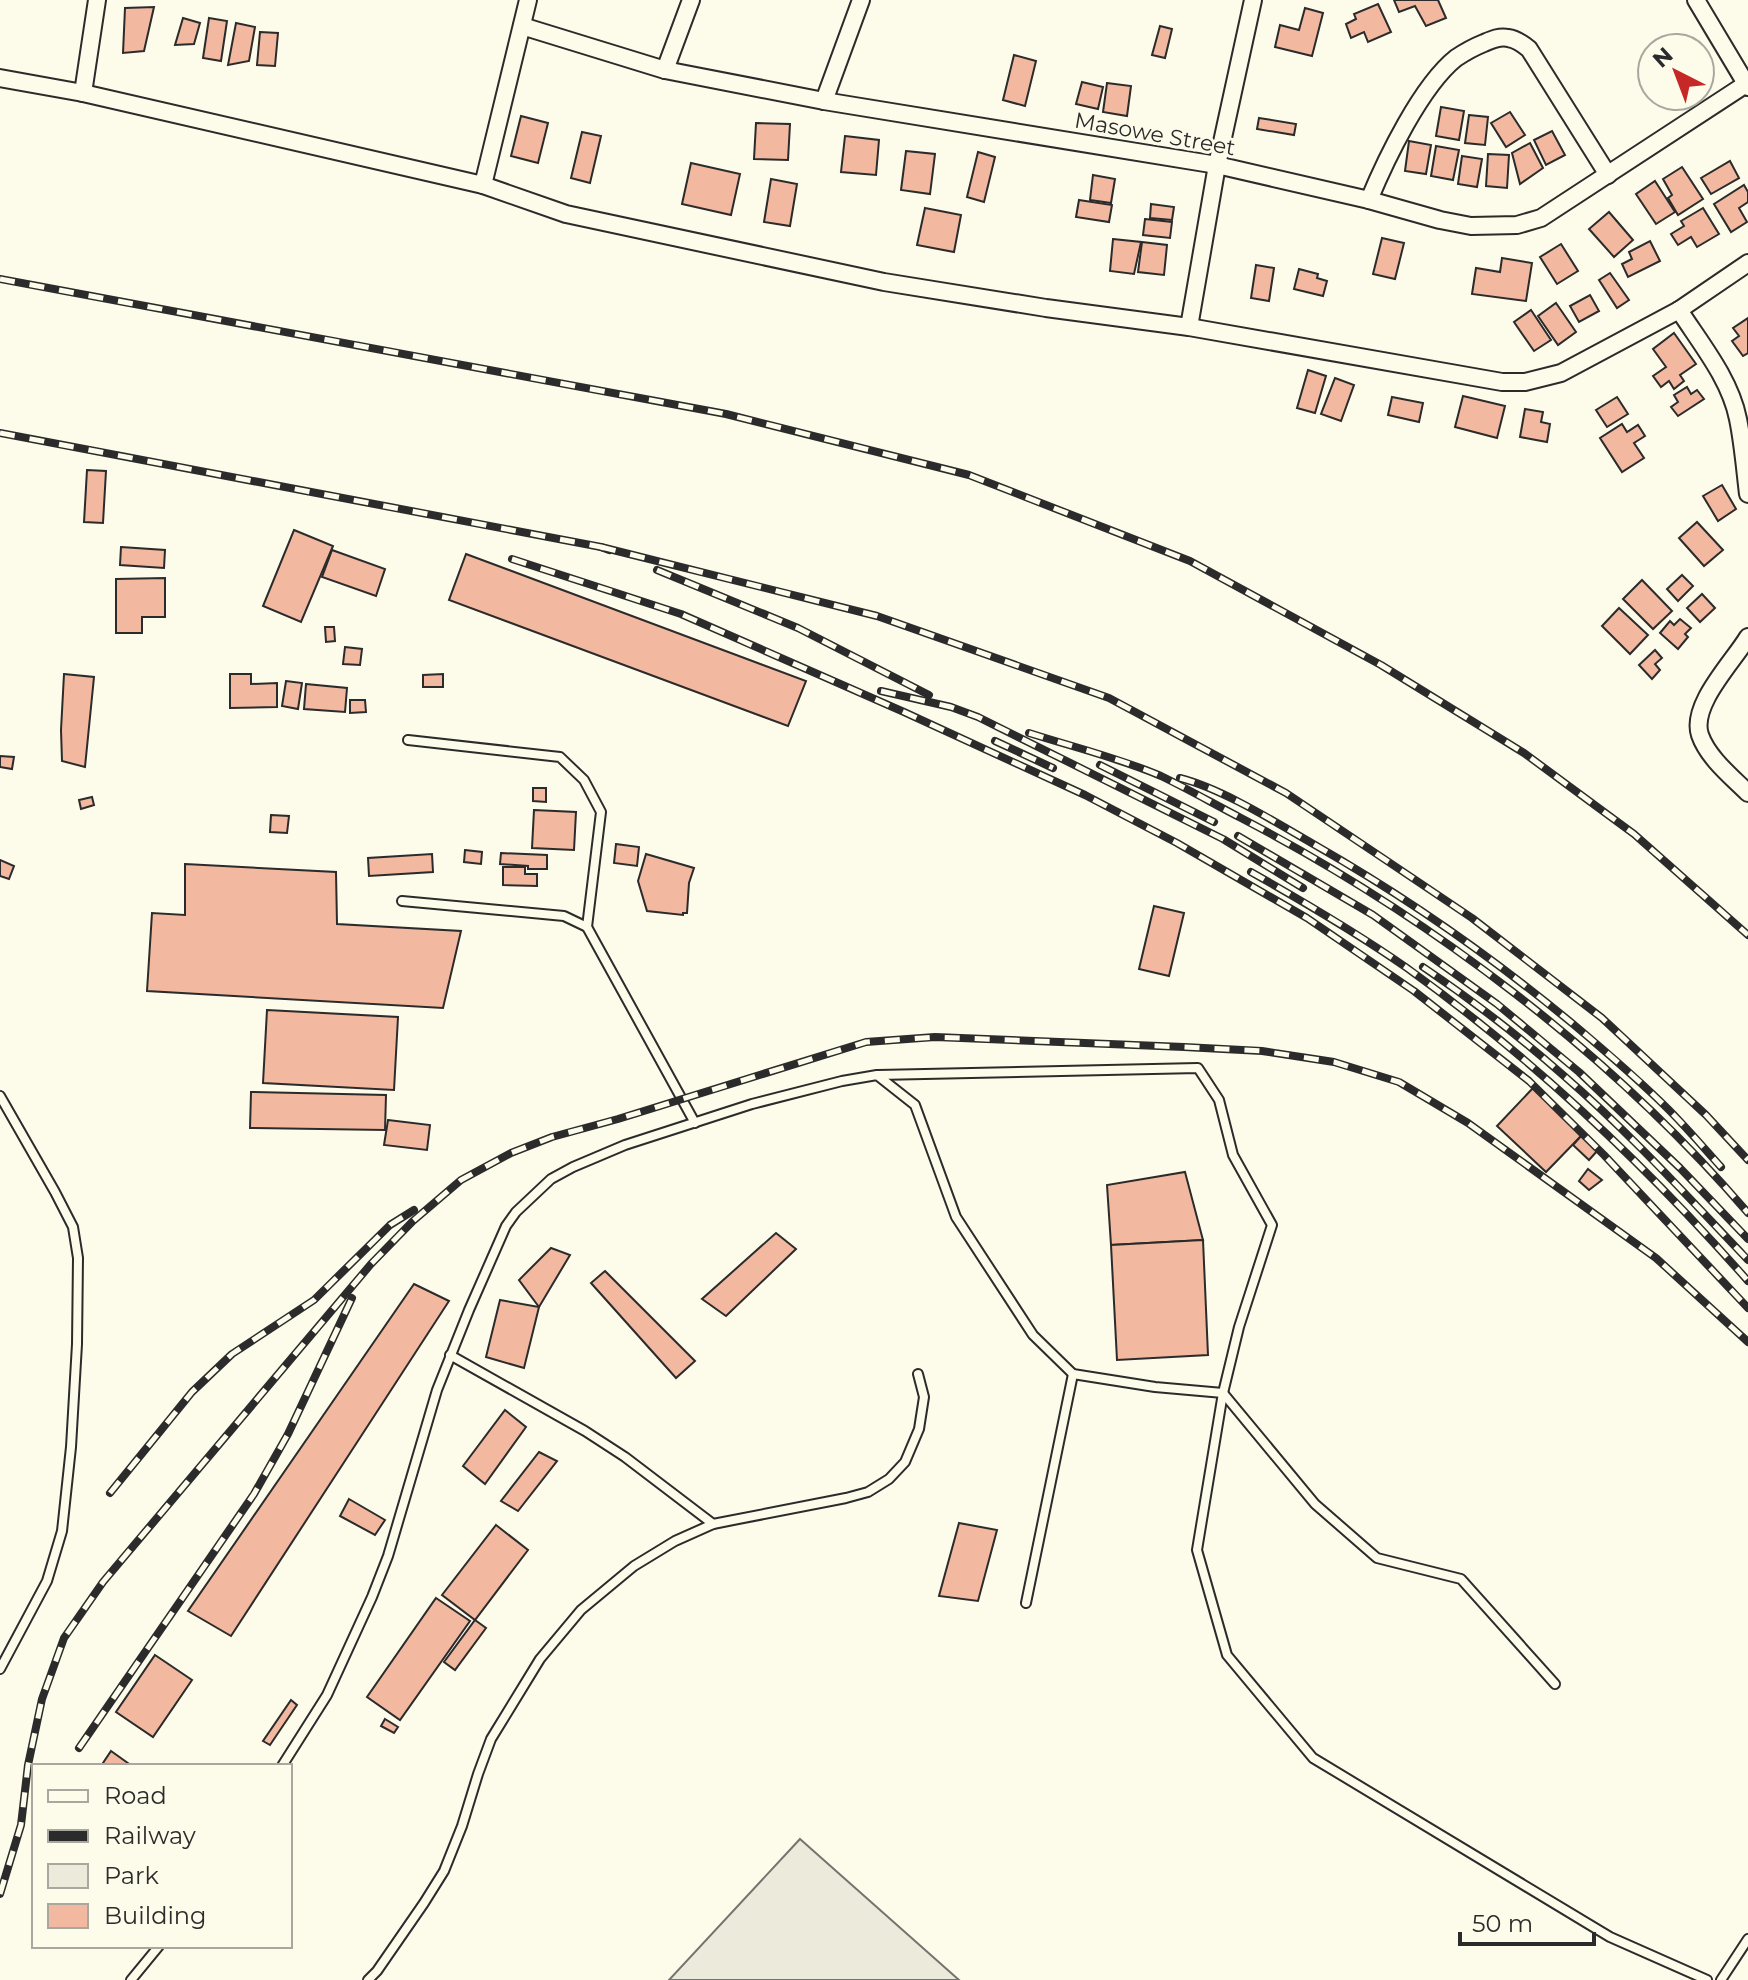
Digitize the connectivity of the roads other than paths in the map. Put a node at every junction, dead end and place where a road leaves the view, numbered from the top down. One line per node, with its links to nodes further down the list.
1 (97, 0): 11 (street)
2 (528, 0): 7 (street)
3 (691, 0): 8 (street)
4 (861, 0): 12 (street)
5 (1253, 0): 13 (street)
6 (1696, 0): 10 (street)
7 (522, 26): 8 (street, Masowe Street); 15 (street)
8 (665, 70): 12 (street, Masowe Street)
9 (0, 78): 11 (street)
10 (1747, 85): 14 (street, Masowe Street)
11 (83, 93): 15 (street)
12 (824, 101): 13 (street, Masowe Street)
13 (1217, 165): 16 (street, Masowe Street); 19 (street)
14 (1608, 175): 16 (street, Masowe Street); 16 (street)
15 (483, 185): 19 (street)
16 (1369, 200)
17 (1748, 263): 18 (street)
18 (1679, 310): 19 (street); 20 (street)
19 (1189, 327)
20 (1748, 494)
21 (1748, 637): 23 (street)
22 (408, 740): 25 (lane)
23 (1748, 793)
24 (402, 901): 25 (lane)
25 (587, 927): 28 (lane)
26 (877, 1075): 28 (lane); 31 (lane); 32 (lane)
27 (0, 1096): 35 (lane)
28 (695, 1123): 29 (lane)
29 (450, 1355): 33 (lane); 37 (lane)
30 (918, 1374): 33 (lane)
31 (1073, 1374): 32 (lane); 34 (lane)
32 (1223, 1393): 36 (lane); 42 (lane)
33 (713, 1524): 41 (lane)
34 (1026, 1603)
35 (0, 1669)
36 (1555, 1684)
37 (283, 1764)
38 (1748, 1939): 43 (lane)
39 (157, 1948): 40 (lane)
40 (131, 1980)
41 (368, 1980)
42 (1707, 1980)
43 (1721, 1980)

